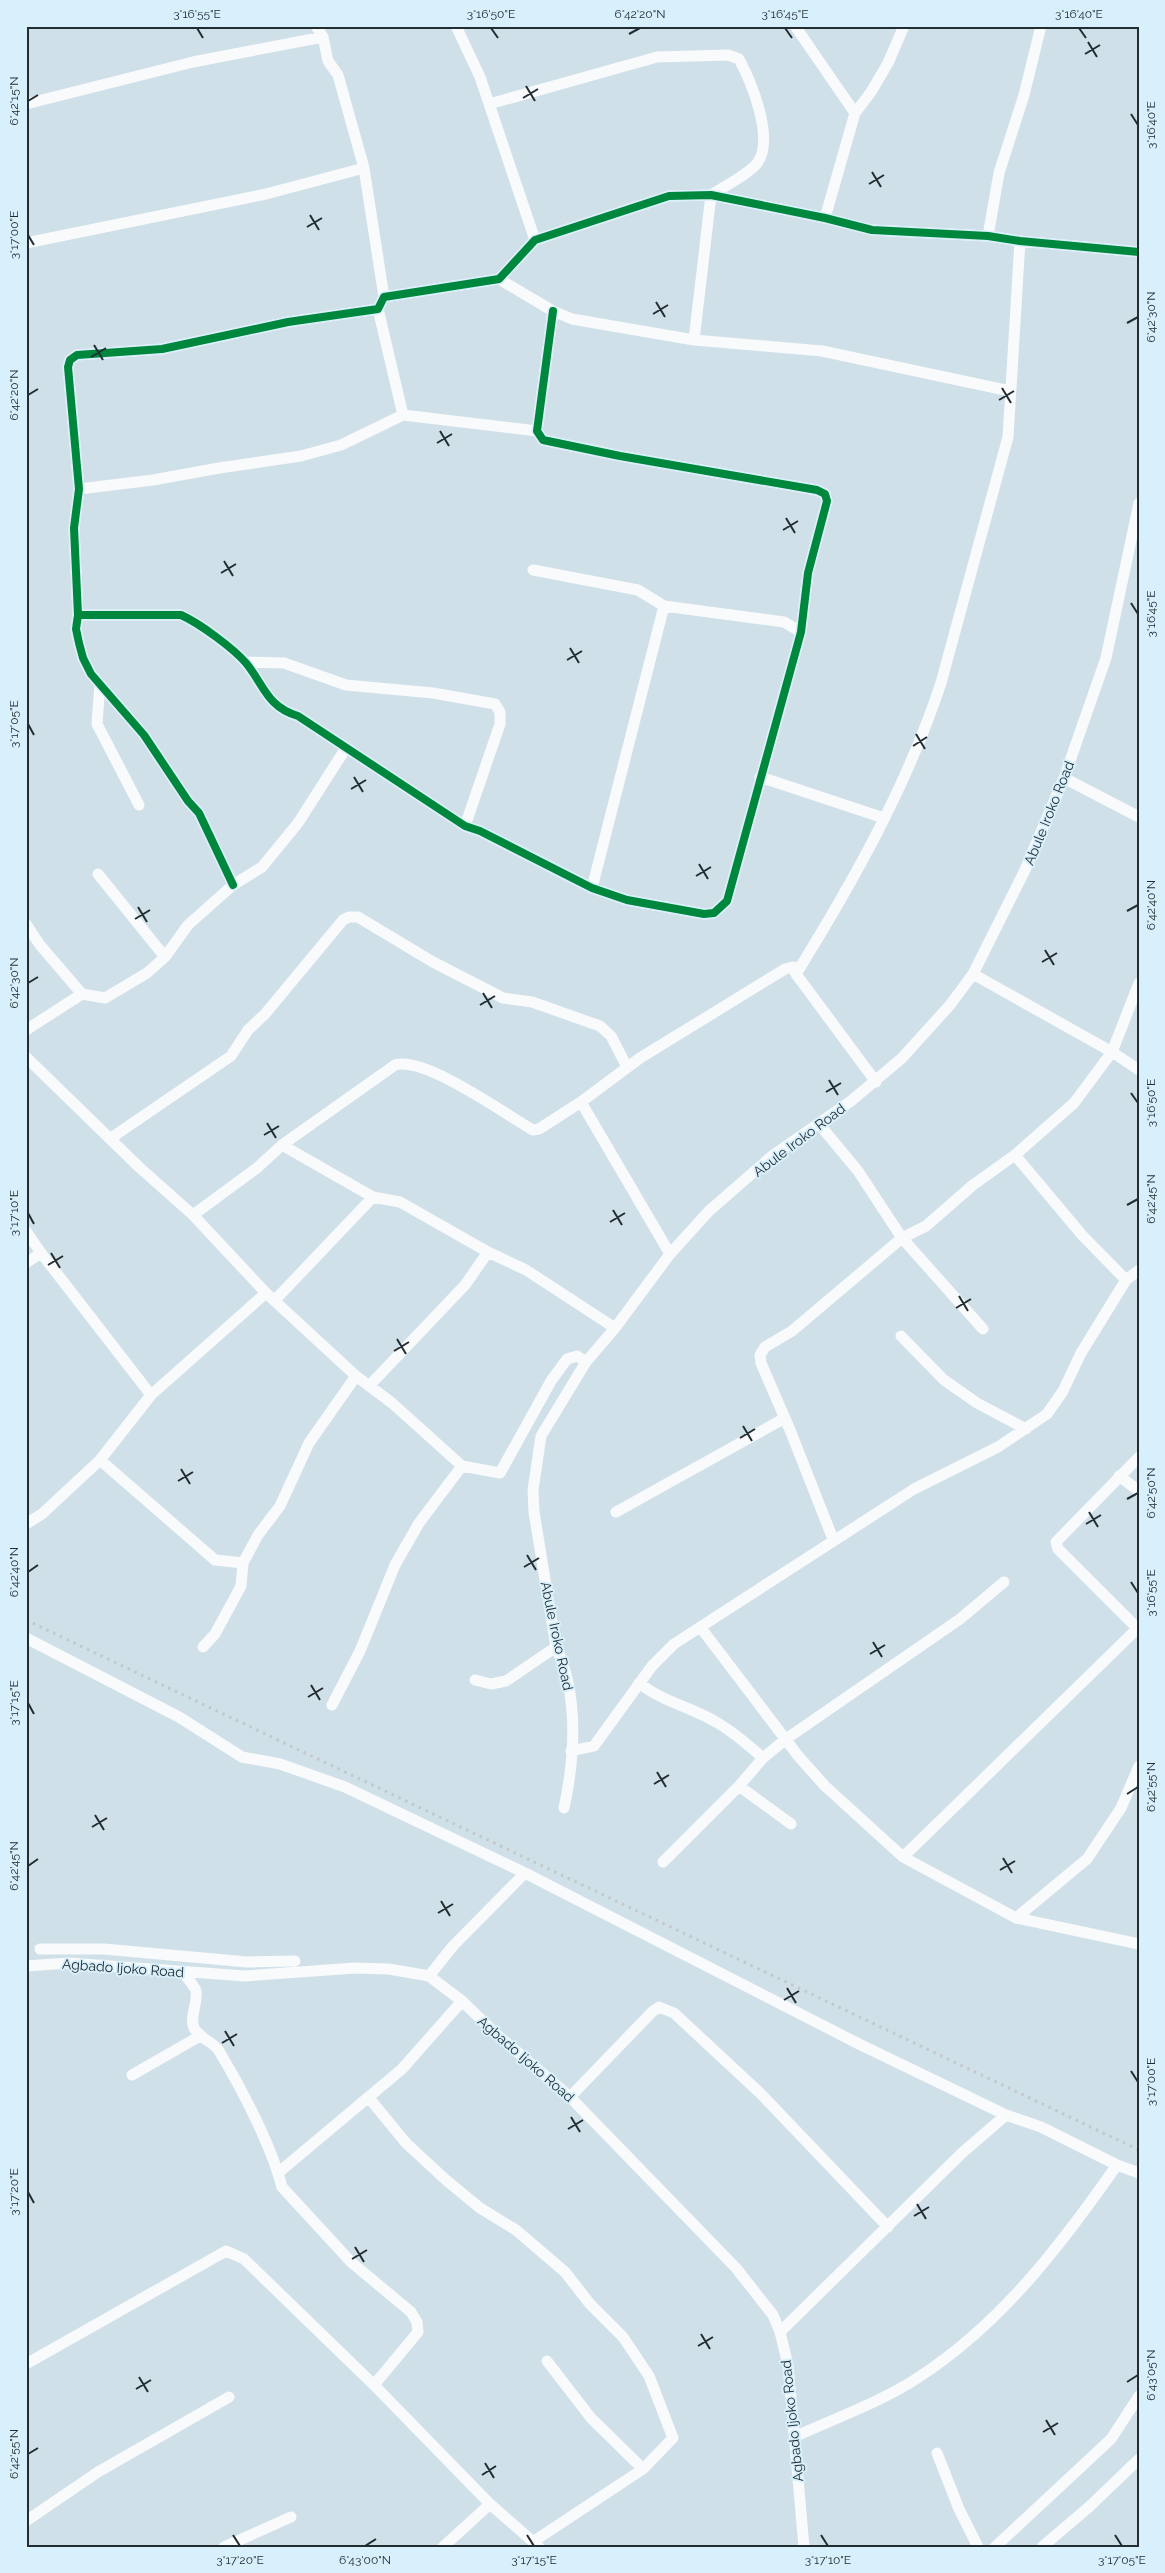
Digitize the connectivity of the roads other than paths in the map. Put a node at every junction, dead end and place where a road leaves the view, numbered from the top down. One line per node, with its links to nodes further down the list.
1 (316, 26): 6 (street)
2 (456, 26): 8 (street)
3 (795, 26): 9 (street)
4 (904, 26): 9 (street)
5 (1042, 26): 13 (street)
6 (323, 37): 7 (street); 10 (street)
7 (26, 104)
8 (489, 104): 11 (street); 14 (street)
9 (855, 113): 12 (street)
10 (364, 168): 16 (street); 19 (street)
11 (711, 195): 12 (street); 14 (street); 22 (street)
12 (825, 218): 13 (street)
13 (988, 236): 15 (street)
14 (535, 240): 18 (street)
15 (1020, 241): 17 (street); 23 (street)
16 (26, 243)
17 (1139, 252)
18 (499, 279): 19 (street); 21 (street)
19 (384, 297): 20 (street)
20 (378, 309): 24 (street); 26 (street)
21 (553, 311): 22 (street); 25 (street)
22 (694, 340): 23 (street)
23 (1010, 391): 40 (street)
24 (403, 415): 25 (street); 26 (street)
25 (538, 431): 32 (street)
26 (79, 489): 31 (street)
27 (1139, 503): 28 (street, Abule Iroko Road)
28 (1137, 527): 37 (street, Abule Iroko Road)
29 (533, 570): 30 (street)
30 (664, 606): 32 (street); 44 (street)
31 (78, 615): 33 (street); 34 (street)
32 (801, 632): 36 (street)
33 (246, 662): 35 (street); 41 (street)
34 (100, 684): 38 (street); 43 (street)
35 (346, 748): 41 (street); 43 (street)
36 (760, 777): 40 (street); 44 (street)
37 (1064, 778): 39 (street); 48 (street, Abule Iroko Road)
38 (139, 805)
39 (1139, 817)
40 (884, 818): 47 (street)
41 (465, 826): 44 (street)
42 (98, 874): 46 (street)
43 (233, 884): 46 (street)
44 (592, 888)
45 (26, 924): 50 (street)
46 (165, 957): 50 (street)
47 (796, 974): 54 (street); 56 (street)
48 (973, 974): 52 (street); 56 (street, Abule Iroko Road)
49 (1139, 983): 52 (street)
50 (82, 994): 51 (street)
51 (26, 1030)
52 (1112, 1052): 55 (street); 61 (street)
53 (26, 1057): 59 (street)
54 (627, 1068): 57 (street); 59 (street)
55 (1139, 1070)
56 (876, 1082): 58 (street, Abule Iroko Road)
57 (581, 1102): 60 (street); 68 (street)
58 (819, 1124): 65 (street); 68 (street, Abule Iroko Road)
59 (111, 1138): 63 (street)
60 (282, 1145): 62 (street); 63 (street)
61 (1015, 1155): 65 (street); 71 (street)
62 (373, 1197): 66 (street); 72 (street)
63 (193, 1215): 72 (street)
64 (26, 1231): 67 (street)
65 (902, 1238): 74 (street); 80 (street)
66 (488, 1252): 73 (street); 78 (street)
67 (40, 1253): 69 (street); 79 (street)
68 (670, 1254): 73 (street, Abule Iroko Road)
69 (26, 1262)
70 (1139, 1270): 71 (street)
71 (1126, 1280): 81 (street)
72 (271, 1296): 77 (street); 79 (street)
73 (615, 1328): 76 (street, Abule Iroko Road)
74 (983, 1329)
75 (902, 1336): 81 (street)
76 (586, 1362): 84 (street); 96 (street, Abule Iroko Road)
77 (356, 1376): 78 (street); 90 (street)
78 (368, 1386): 84 (street)
79 (152, 1395): 83 (street)
80 (785, 1418): 87 (street); 89 (street)
81 (1026, 1429): 89 (street)
82 (1139, 1457): 85 (street)
83 (100, 1460): 88 (street); 90 (street)
84 (462, 1466): 99 (street)
85 (1119, 1476): 86 (street); 93 (street)
86 (1139, 1491)
87 (616, 1512)
88 (26, 1524)
89 (833, 1539): 92 (street)
90 (243, 1563): 95 (street)
91 (1004, 1582): 100 (street)
92 (701, 1628): 98 (street); 100 (street)
93 (1138, 1628): 107 (street)
94 (26, 1638): 109 (street)
95 (203, 1647)
96 (556, 1647): 97 (street); 101 (street, Abule Iroko Road)
97 (475, 1680)
98 (639, 1683): 101 (street); 102 (street)
99 (332, 1705)
100 (786, 1739): 102 (street); 107 (street)
101 (571, 1751): 105 (street, Abule Iroko Road)
102 (763, 1758): 104 (street)
103 (1139, 1766): 110 (street)
104 (739, 1786): 106 (street); 108 (street)
105 (564, 1808)
106 (791, 1824)
107 (903, 1858): 110 (street)
108 (663, 1862)
109 (525, 1873): 116 (street); 122 (street)
110 (1016, 1918): 111 (street)
111 (1139, 1944)
112 (40, 1949): 113 (street)
113 (295, 1961)
114 (26, 1966): 115 (street, Agbado Ijoko Road)
115 (183, 1972): 116 (street, Agbado Ijoko Road); 118 (street)
116 (429, 1976): 117 (street, Agbado Ijoko Road)
117 (462, 2001): 120 (street, Agbado Ijoko Road); 121 (street)
118 (200, 2036): 119 (street); 124 (street)
119 (132, 2075)
120 (570, 2097): 126 (street); 127 (street, Agbado Ijoko Road)
121 (368, 2098): 124 (street); 136 (street)
122 (1006, 2115): 123 (street); 126 (street)
123 (1117, 2165): 125 (street); 133 (street)
124 (278, 2172): 130 (street)
125 (1139, 2173)
126 (888, 2227): 127 (street)
127 (780, 2332): 133 (street, Agbado Ijoko Road)
128 (547, 2361): 136 (street)
129 (26, 2364): 130 (street)
130 (374, 2385): 137 (street)
131 (1139, 2396): 145 (street)
132 (229, 2397): 139 (street)
133 (796, 2436): 143 (street, Agbado Ijoko Road)
134 (937, 2453): 144 (street)
135 (1139, 2459): 146 (street)
136 (643, 2469): 140 (street)
137 (490, 2504): 140 (street); 142 (street)
138 (291, 2517): 141 (street)
139 (26, 2521)
140 (536, 2544)
141 (224, 2547)
142 (443, 2547)
143 (804, 2547)
144 (978, 2547)
145 (995, 2547)
146 (1042, 2547)

